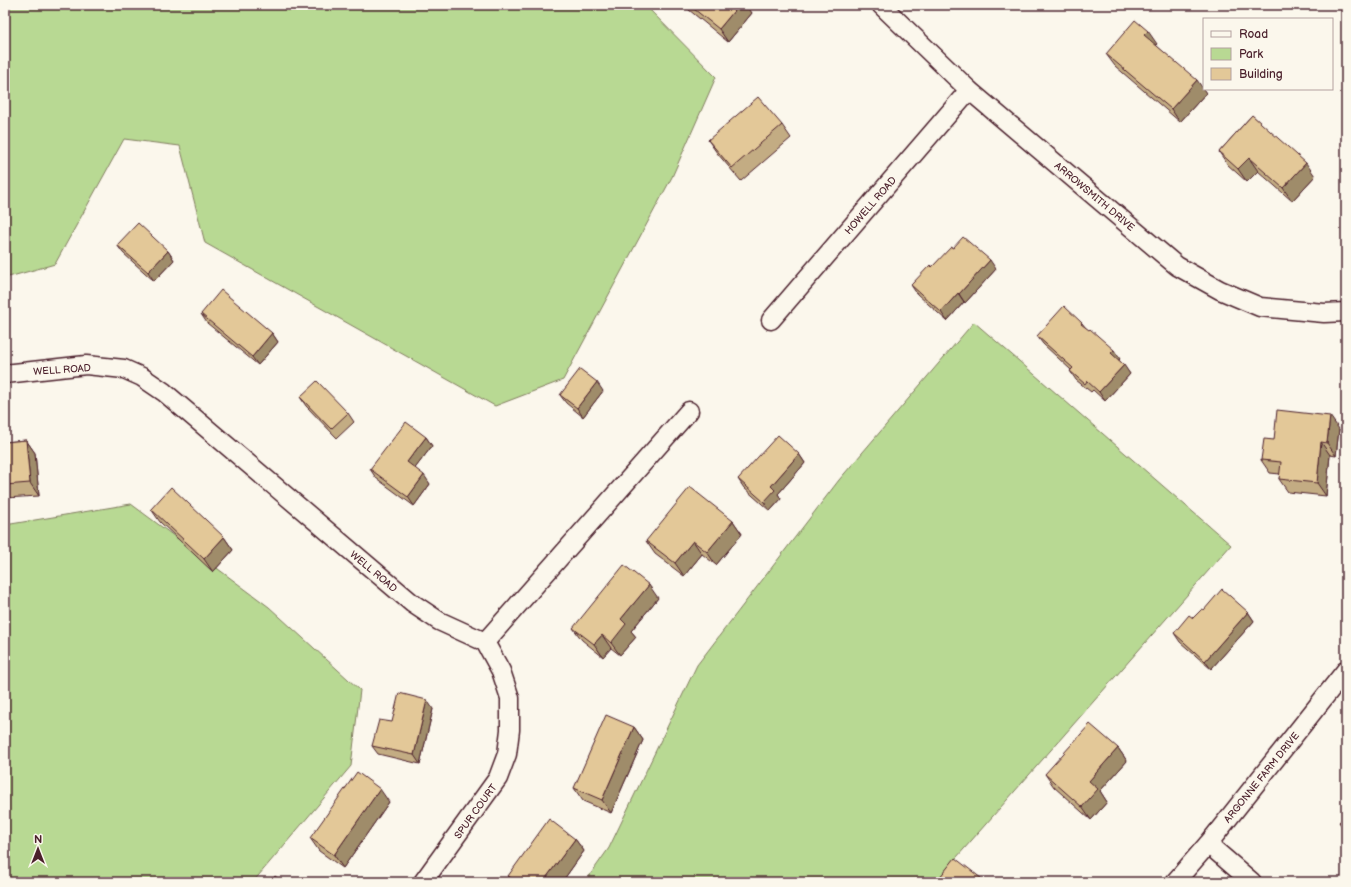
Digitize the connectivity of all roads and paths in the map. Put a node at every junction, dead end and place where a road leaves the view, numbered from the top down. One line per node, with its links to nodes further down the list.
1 (881, 5): 2 (street, ARROWSMITH DRIVE)
2 (969, 90): 3 (street, ARROWSMITH DRIVE); 4 (street, HOWELL ROAD)
3 (1346, 312)
4 (771, 320)
5 (5, 374): 7 (street, WELL ROAD)
6 (689, 411): 7 (street)
7 (485, 642): 10 (street, SPUR COURT)
8 (1346, 670): 9 (street, ARGONNE FARM DRIVE)
9 (1208, 844): 11 (street, ARGONNE FARM DRIVE); 12 (street)
10 (424, 882)
11 (1175, 882)
12 (1252, 882)

